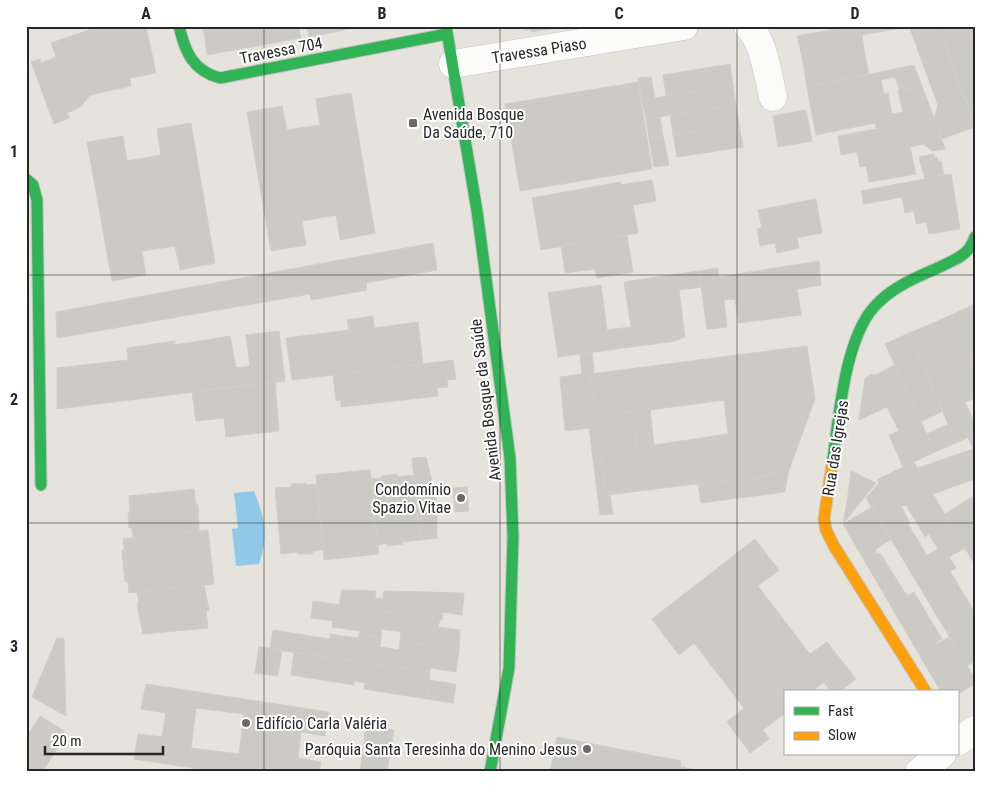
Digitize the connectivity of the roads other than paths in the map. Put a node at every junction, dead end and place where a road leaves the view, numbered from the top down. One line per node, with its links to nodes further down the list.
1 (179, 26): 4 (street, Travessa 704)
2 (684, 26): 5 (street, Travessa Piaso)
3 (748, 26): 6 (street)
4 (447, 30): 5 (street, Avenida Bosque da Saúde)
5 (453, 64): 14 (street, Avenida Bosque da Saúde)
6 (773, 97)
7 (26, 179): 9 (street)
8 (975, 237): 10 (street, Rua das Igrejas)
9 (41, 485)
10 (925, 690)
11 (975, 730): 12 (street)
12 (958, 740)
13 (940, 756): 15 (street)
14 (490, 772)
15 (920, 772)

